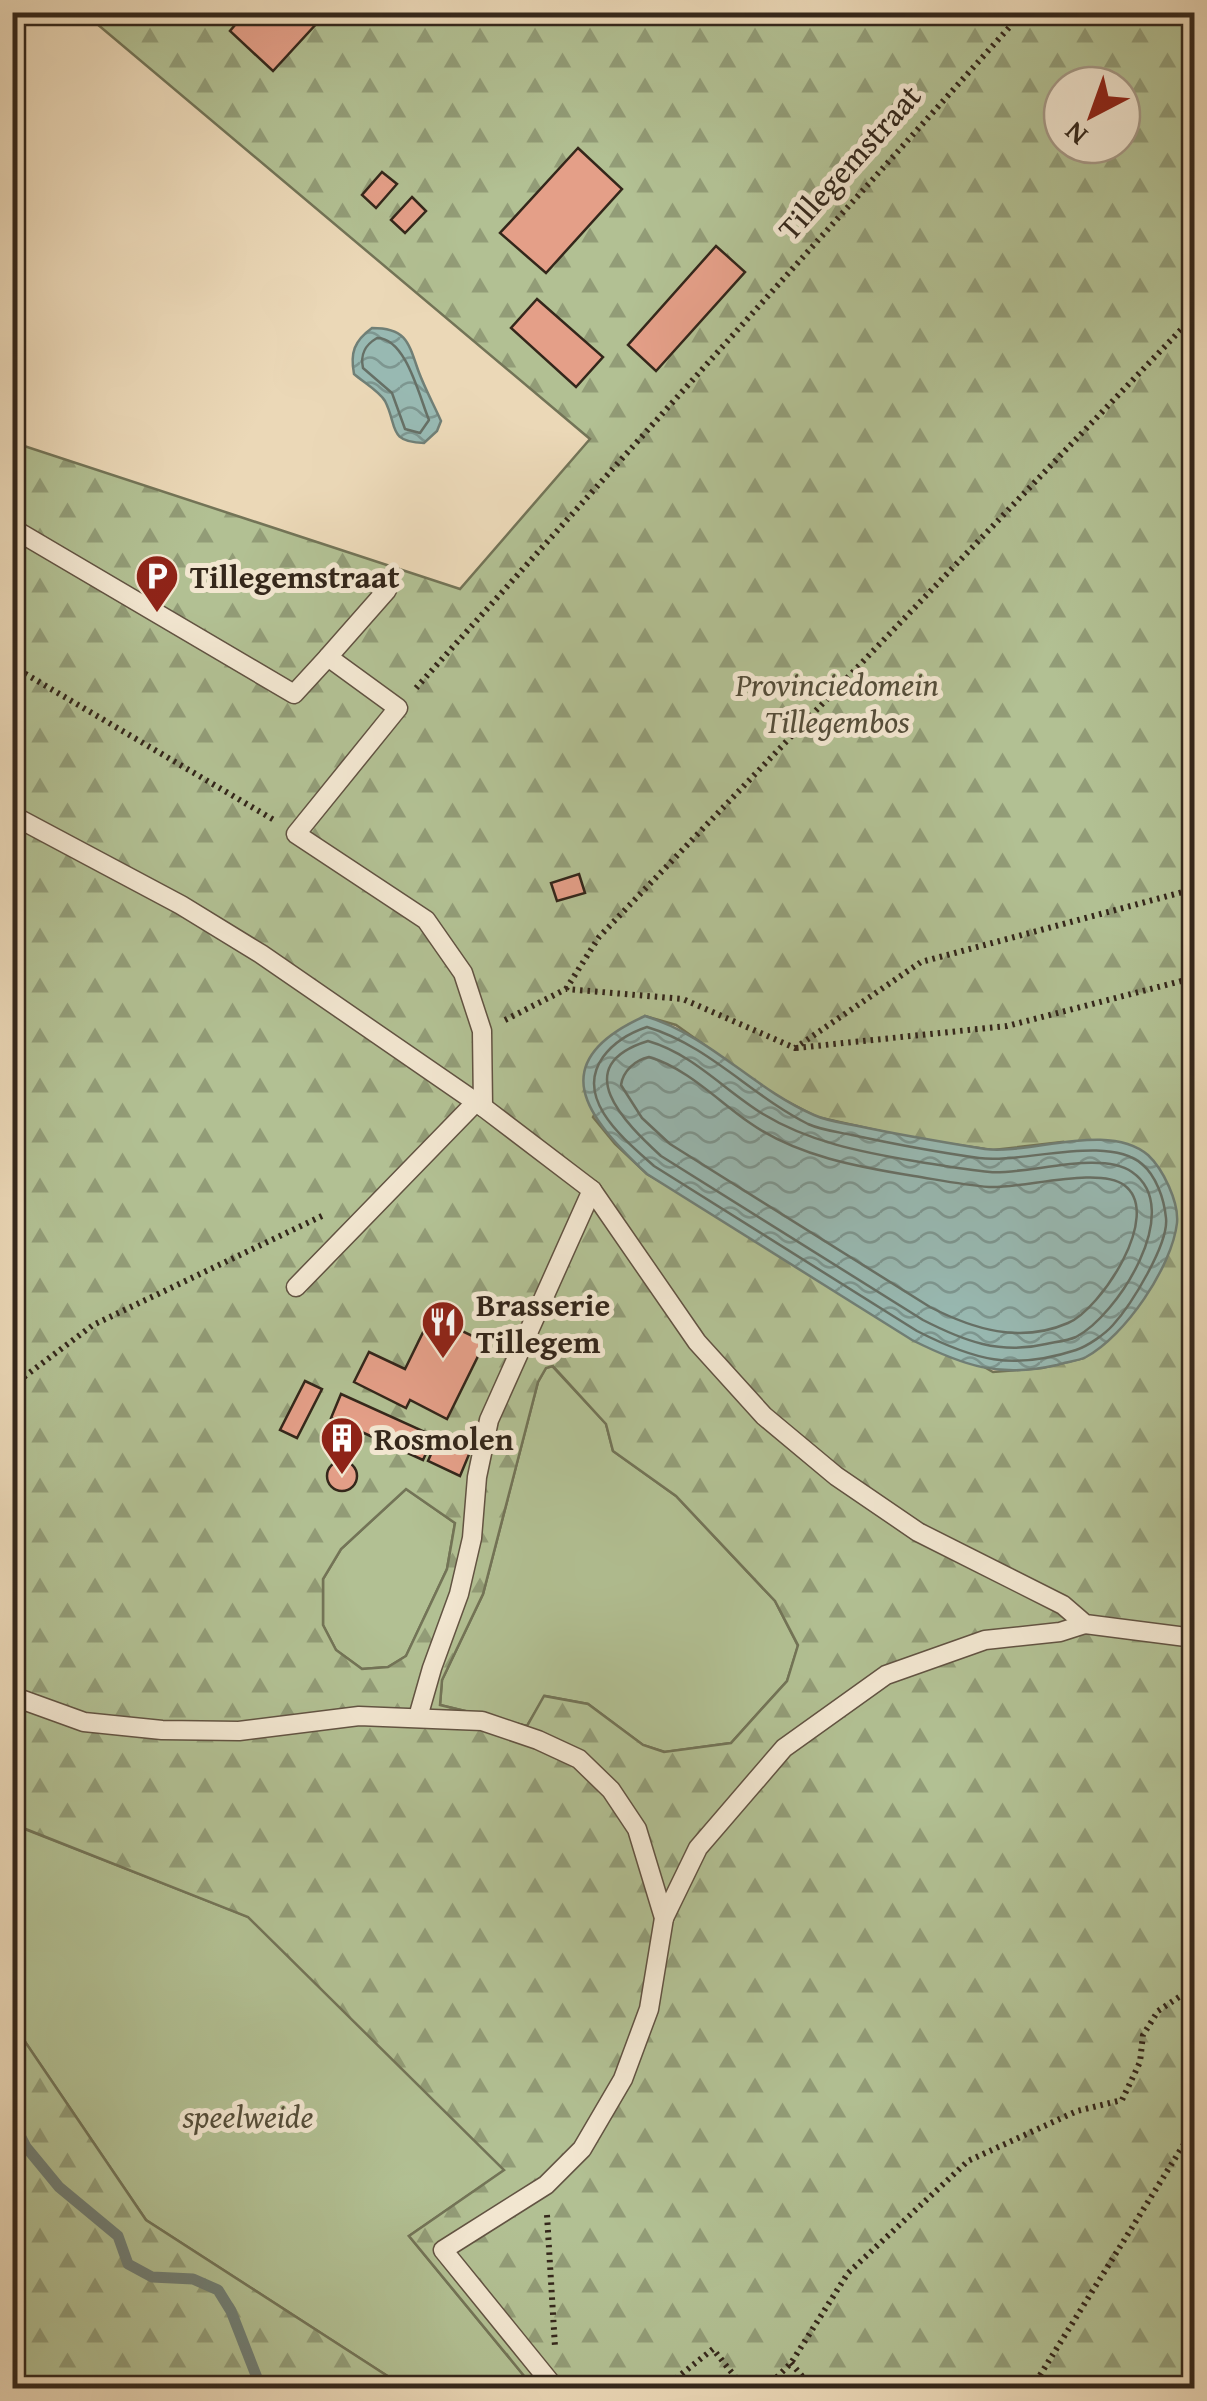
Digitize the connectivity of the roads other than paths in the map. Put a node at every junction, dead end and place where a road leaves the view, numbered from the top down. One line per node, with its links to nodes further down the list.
1 (12, 528): 3 (lane)
2 (387, 590): 3 (lane)
3 (328, 657): 5 (lane)
4 (12, 815): 5 (lane)
5 (479, 1105): 6 (lane); 7 (lane)
6 (592, 1190): 8 (lane); 11 (lane)
7 (296, 1287)
8 (1085, 1624): 9 (lane); 12 (lane)
9 (1194, 1638)
10 (12, 1696): 11 (lane)
11 (418, 1717): 12 (lane)
12 (664, 1918): 13 (lane)
13 (555, 2388)

